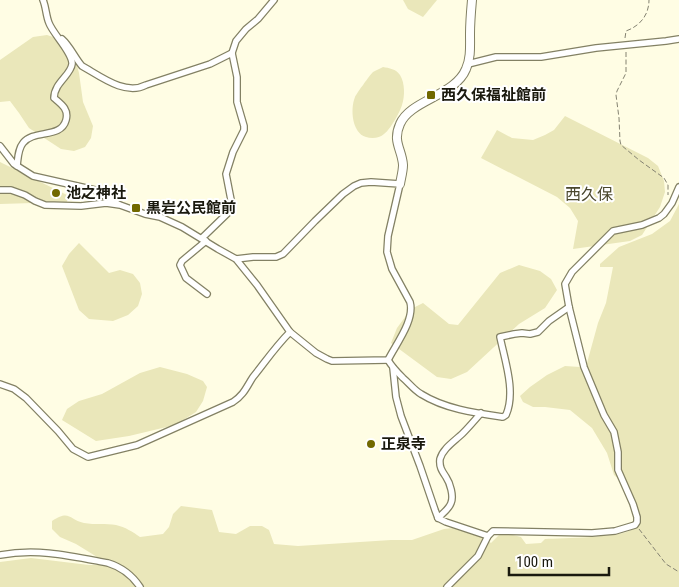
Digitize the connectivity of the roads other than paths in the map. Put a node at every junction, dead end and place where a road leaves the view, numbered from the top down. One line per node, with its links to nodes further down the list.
1 (43, 0): 5 (street)
2 (274, 0): 6 (street)
3 (472, 0): 7 (street)
4 (679, 39): 7 (street)
5 (60, 40): 6 (street); 9 (street)
6 (232, 53): 14 (street)
7 (468, 64): 10 (street)
8 (0, 146): 9 (street)
9 (17, 166): 13 (street)
10 (400, 184): 15 (street); 19 (street)
11 (679, 187): 17 (street)
12 (0, 190): 13 (street)
13 (120, 205): 14 (street)
14 (204, 240): 15 (street); 16 (street)
15 (236, 259): 18 (street)
16 (207, 294)
17 (569, 307): 22 (street); 24 (street)
18 (290, 332): 19 (street); 21 (street)
19 (388, 360): 20 (street)
20 (393, 368): 22 (street); 23 (street)
21 (0, 384)
22 (481, 413): 23 (street)
23 (438, 518): 24 (street)
24 (488, 536): 27 (street)
25 (0, 555): 26 (street)
26 (140, 587)
27 (447, 587)

